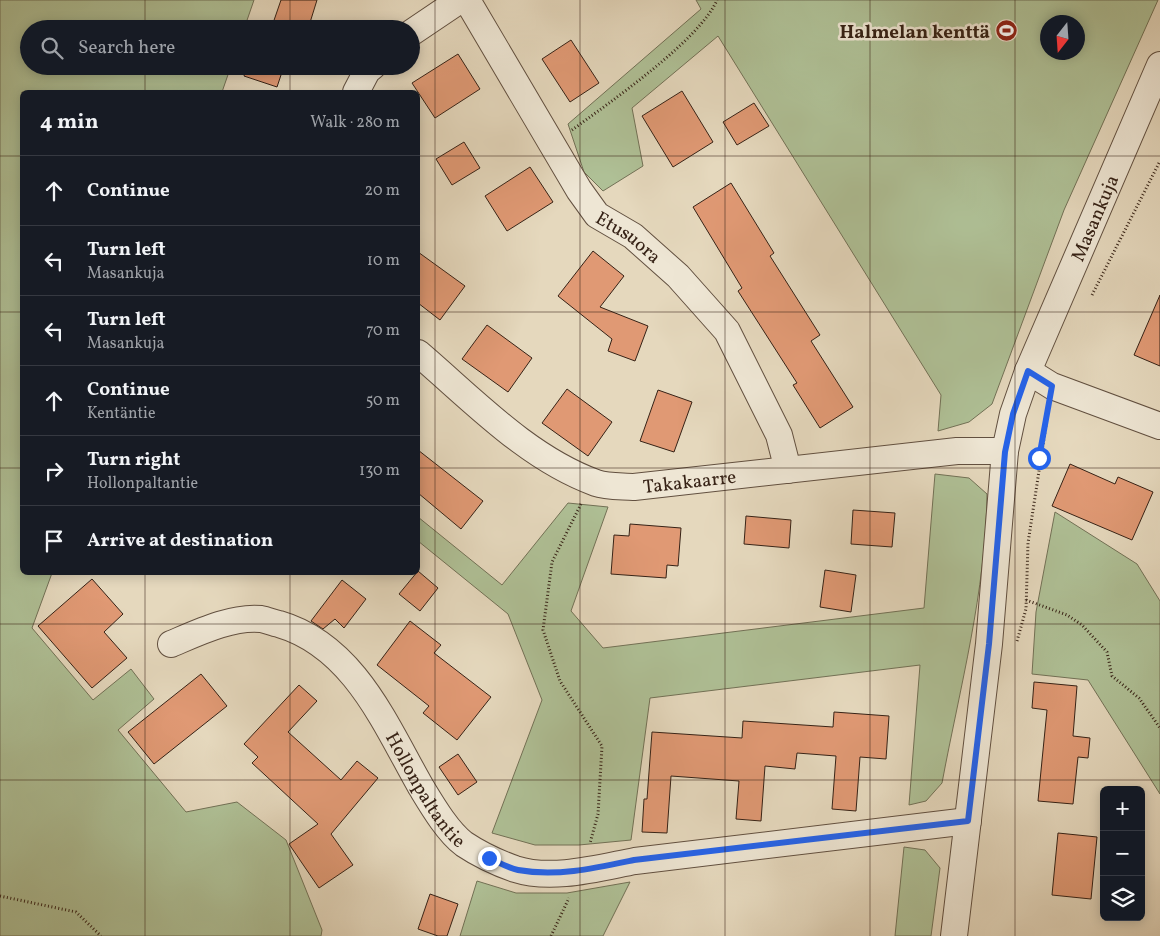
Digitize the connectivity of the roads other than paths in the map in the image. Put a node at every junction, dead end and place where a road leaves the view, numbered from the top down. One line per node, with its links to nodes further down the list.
1 (460, 0): 3 (street)
2 (467, 0): 11 (street, Etusuora)
3 (420, 27)
4 (1160, 65): 8 (street, Masankuja)
5 (365, 75): 6 (street)
6 (357, 90)
7 (420, 355): 11 (street, Takakaarre)
8 (1028, 371): 9 (street); 10 (street, Masankuja)
9 (1160, 426)
10 (1005, 452): 11 (street, Takakaarre); 13 (street, Masankuja)
11 (788, 470)
12 (171, 644): 13 (street, Hollonpaltantie)
13 (968, 821): 14 (street, Masankuja)
14 (954, 936)

